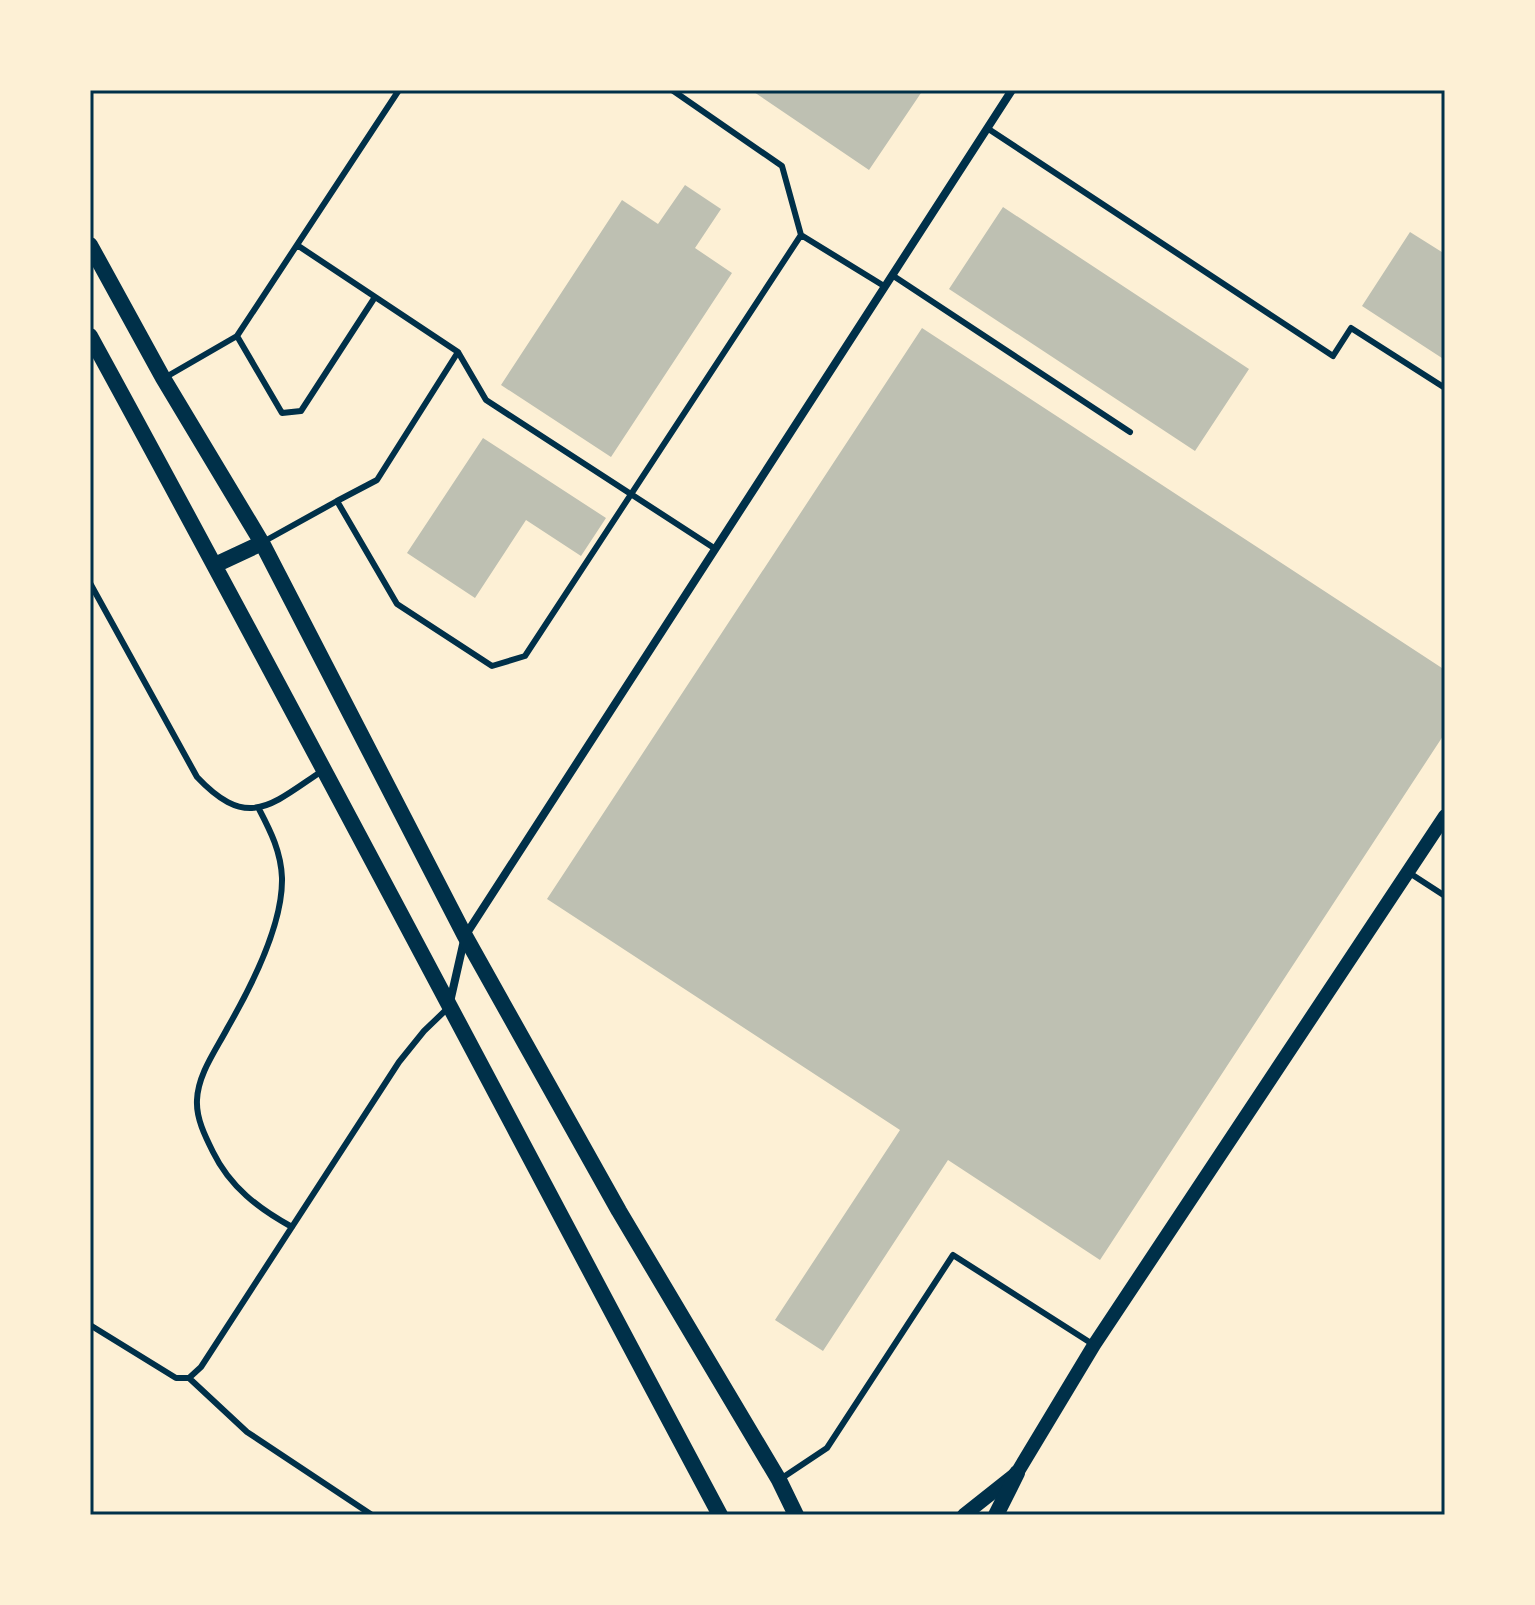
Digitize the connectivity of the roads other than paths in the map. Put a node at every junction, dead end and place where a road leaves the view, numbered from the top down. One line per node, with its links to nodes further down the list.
1 (399, 90): 7 (lane)
2 (672, 90): 5 (lane)
3 (1012, 90): 4 (street)
4 (987, 128): 8 (street); 15 (lane)
5 (801, 235): 9 (lane); 17 (lane)
6 (90, 245): 14 (main road)
7 (297, 245): 10 (lane); 12 (lane)
8 (892, 275): 9 (street); 16 (lane)
9 (884, 286): 20 (street)
10 (375, 297): 12 (lane); 13 (lane)
11 (90, 336): 21 (main road)
12 (237, 336): 14 (lane)
13 (458, 352): 17 (lane); 18 (lane)
14 (163, 378): 19 (main road)
15 (1445, 388)
16 (1130, 432)
17 (632, 495): 18 (lane); 20 (lane)
18 (337, 501): 19 (lane)
19 (262, 543): 21 (main road); 28 (main road)
20 (714, 548): 28 (street)
21 (215, 565): 23 (main road)
22 (90, 583): 24 (lane)
23 (325, 769): 24 (lane); 29 (main road)
24 (259, 809): 30 (lane)
25 (1445, 816): 26 (street)
26 (1408, 872): 27 (lane); 32 (street)
27 (1445, 896)
28 (465, 936): 29 (street); 35 (main road)
29 (449, 1007): 30 (lane); 37 (main road)
30 (292, 1227): 33 (lane)
31 (90, 1325): 33 (lane)
32 (1094, 1345): 34 (street); 35 (lane)
33 (189, 1378): 36 (lane)
34 (1017, 1473): 39 (street); 40 (main road)
35 (779, 1480): 38 (main road)
36 (372, 1515)
37 (720, 1515)
38 (796, 1515)
39 (964, 1515)
40 (996, 1515)

